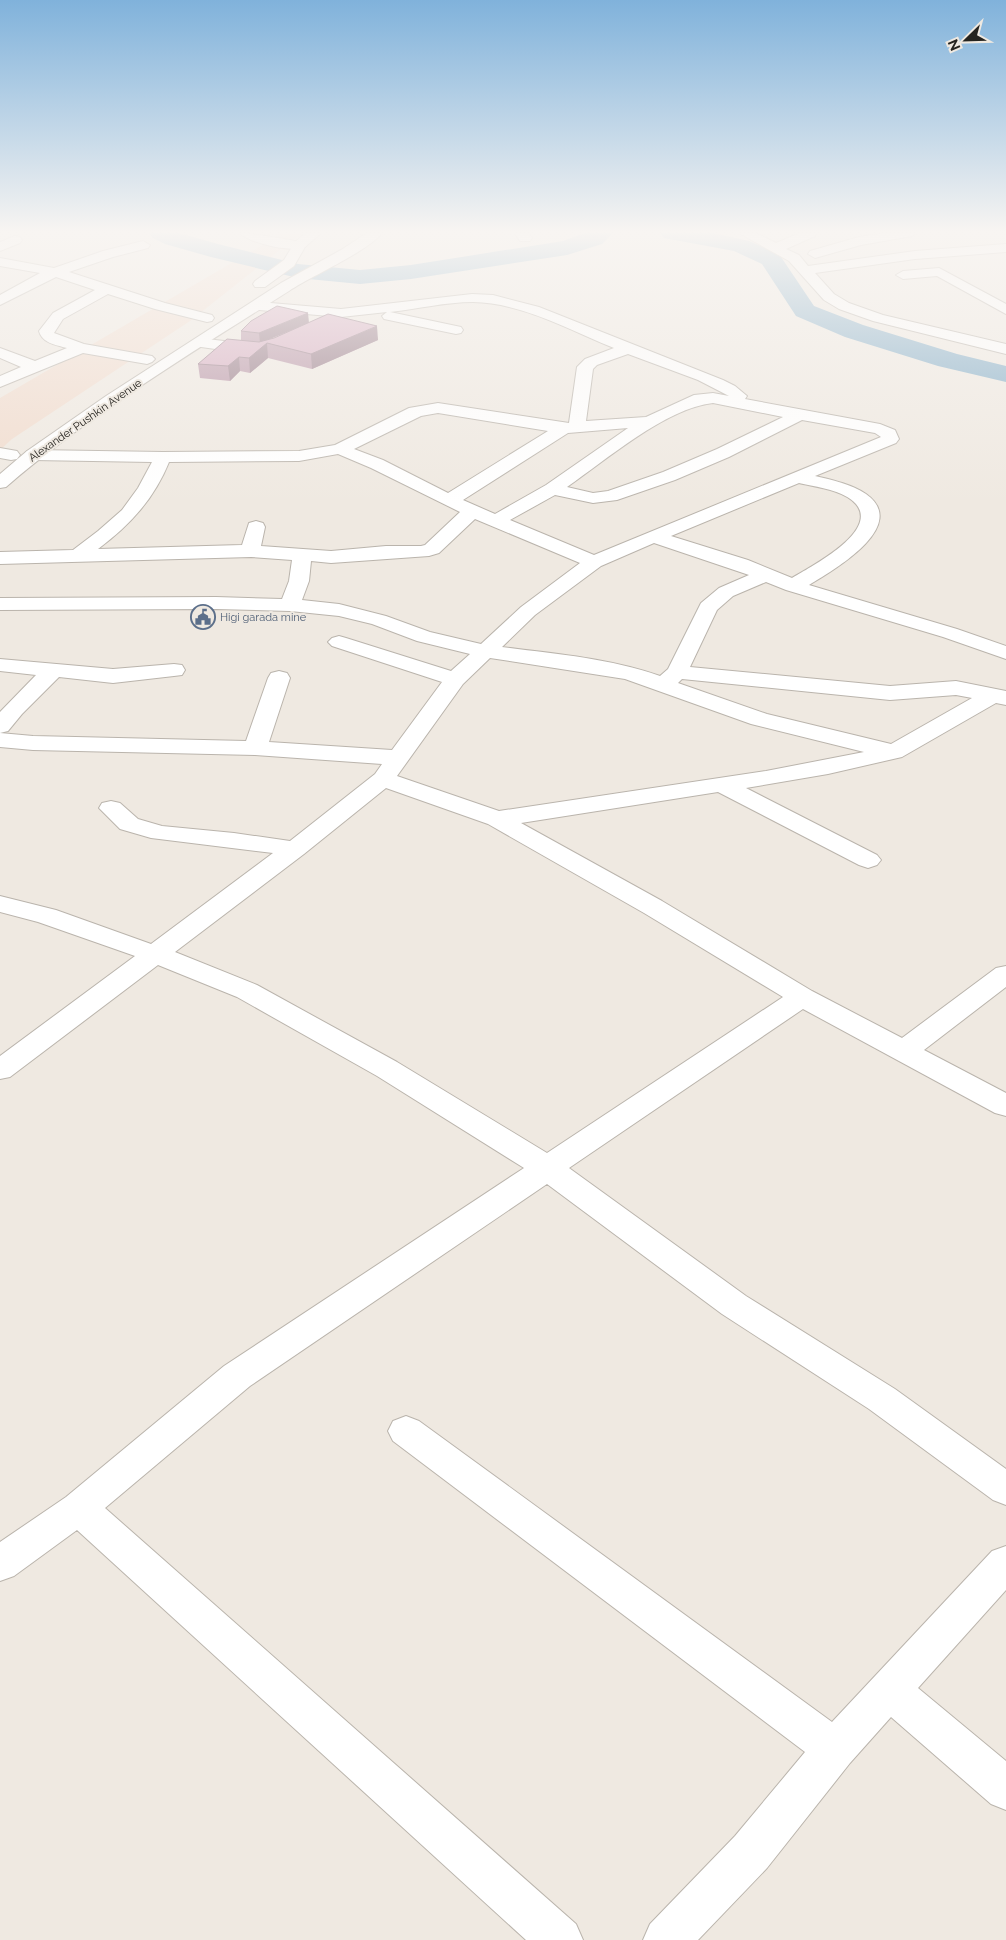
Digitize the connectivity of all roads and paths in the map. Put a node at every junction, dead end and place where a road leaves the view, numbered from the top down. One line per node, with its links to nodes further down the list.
1 (52, 324): 11 (street)
2 (199, 324): 7 (street)
3 (230, 324): 10 (street, Alexander Pushkin Avenue)
4 (426, 324): 8 (street)
5 (566, 324): 13 (street)
6 (901, 324): 14 (street)
7 (192, 328)
8 (456, 330)
9 (177, 338): 16 (street, Alexander Pushkin Avenue)
10 (199, 343): 12 (street); 24 (street, Alexander Pushkin Avenue)
11 (80, 348): 16 (street); 17 (street)
12 (269, 348)
13 (627, 349): 19 (street); 22 (street)
14 (1006, 349)
15 (0, 353): 17 (street)
16 (147, 359): 25 (street, Alexander Pushkin Avenue)
17 (35, 367): 18 (street)
18 (0, 382)
19 (748, 404): 20 (street); 21 (street)
20 (800, 415): 27 (street); 29 (street)
21 (649, 422): 22 (street); 29 (street)
22 (571, 427): 23 (street); 30 (street)
23 (340, 449): 26 (street); 30 (street)
24 (33, 455): 26 (street); 28 (street, Alexander Pushkin Avenue)
25 (4, 457)
26 (163, 457): 37 (street)
27 (795, 477): 34 (street); 41 (street)
28 (0, 484)
29 (552, 489): 32 (street)
30 (449, 501): 31 (street)
31 (472, 511): 32 (street); 36 (street)
32 (497, 520): 39 (street)
33 (256, 527): 35 (street)
34 (653, 537): 39 (street); 40 (street)
35 (251, 551): 36 (street); 37 (street)
36 (302, 555): 43 (street)
37 (77, 556): 38 (street)
38 (0, 558)
39 (594, 562): 45 (street)
40 (765, 575): 41 (street); 52 (street)
41 (793, 586): 46 (street)
42 (0, 604): 43 (street)
43 (290, 605): 45 (street)
44 (340, 642): 51 (street)
45 (485, 651): 51 (street); 52 (street)
46 (1006, 652)
47 (0, 665): 48 (street)
48 (55, 669): 49 (street); 54 (street)
49 (174, 670)
50 (279, 678): 56 (street)
51 (455, 679): 58 (street)
52 (670, 679): 53 (street); 57 (street)
53 (999, 697): 57 (street)
54 (0, 726)
55 (0, 740): 56 (street)
56 (255, 748): 58 (street)
57 (894, 752): 60 (street)
58 (399, 758): 59 (street)
59 (384, 779): 62 (street); 63 (street)
60 (720, 784): 62 (street); 64 (street)
61 (111, 808): 63 (street)
62 (497, 818): 68 (street)
63 (295, 849): 66 (street)
64 (868, 860)
65 (0, 904): 66 (street)
66 (155, 954): 70 (street); 72 (street)
67 (1006, 974): 69 (street)
68 (802, 996): 69 (street); 72 (street)
69 (905, 1050): 71 (street)
70 (0, 1070)
71 (1006, 1106)
72 (547, 1168): 74 (street); 75 (street)
73 (406, 1431): 79 (street)
74 (1006, 1489)
75 (79, 1508): 77 (street); 81 (street)
76 (1006, 1563): 78 (street)
77 (0, 1564)
78 (889, 1689): 79 (street); 80 (street)
79 (835, 1749): 82 (street)
80 (1006, 1789)
81 (560, 1940)
82 (666, 1940)

